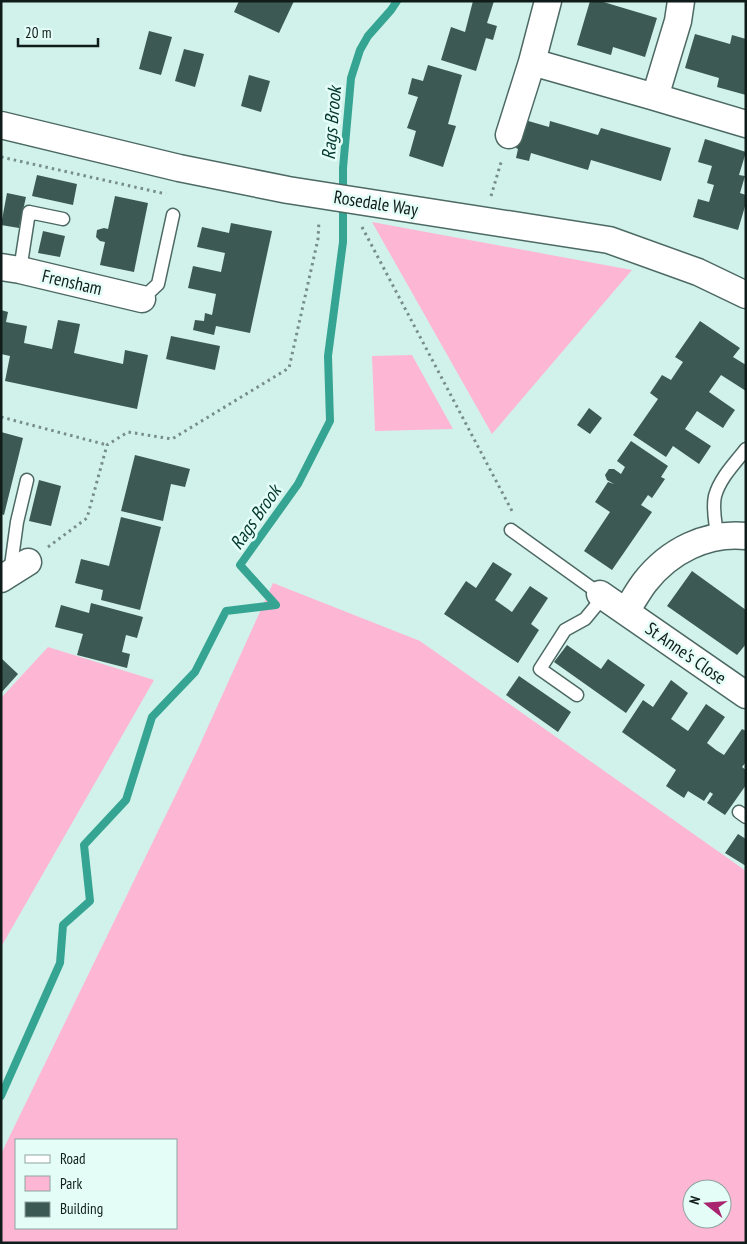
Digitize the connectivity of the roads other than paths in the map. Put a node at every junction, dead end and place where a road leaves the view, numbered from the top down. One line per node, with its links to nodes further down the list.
1 (548, 1): 3 (street)
2 (681, 1): 4 (street)
3 (532, 62): 4 (street); 7 (street)
4 (655, 97): 6 (street)
5 (1, 124): 11 (street, Rosedale Way)
6 (746, 124)
7 (509, 136)
8 (173, 215): 12 (lane)
9 (63, 219): 10 (lane)
10 (10, 269): 12 (street, Frensham)
11 (746, 295)
12 (142, 299)
13 (746, 448): 16 (lane)
14 (27, 480): 18 (lane)
15 (511, 530): 19 (lane)
16 (718, 536): 17 (street, St Anne's Close); 20 (street, St Anne's Close)
17 (746, 536)
18 (13, 571)
19 (602, 595): 20 (street, St Anne's Close); 21 (lane)
20 (626, 611): 22 (street, St Anne's Close)
21 (577, 695)
22 (746, 695)

